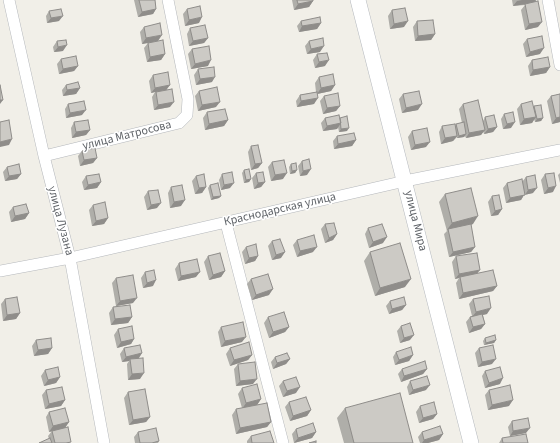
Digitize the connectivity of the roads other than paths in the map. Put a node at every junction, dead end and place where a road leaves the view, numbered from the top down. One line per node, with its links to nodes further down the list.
1 (9, 0): 7 (street, улица Лузана)
2 (168, 0): 7 (street, улица Матросова)
3 (358, 0): 8 (main road, улица Мира)
4 (548, 0): 5 (street)
5 (560, 65)
6 (560, 150): 8 (street, Краснодарская улица)
7 (44, 156): 10 (street, улица Лузана)
8 (405, 181): 9 (street, Краснодарская улица); 14 (main road, улица Мира)
9 (226, 223): 10 (street, Краснодарская улица); 13 (street)
10 (70, 258): 11 (street, Краснодарская улица); 12 (street, улица Лузана)
11 (0, 271)
12 (104, 443)
13 (282, 443)
14 (471, 443)

